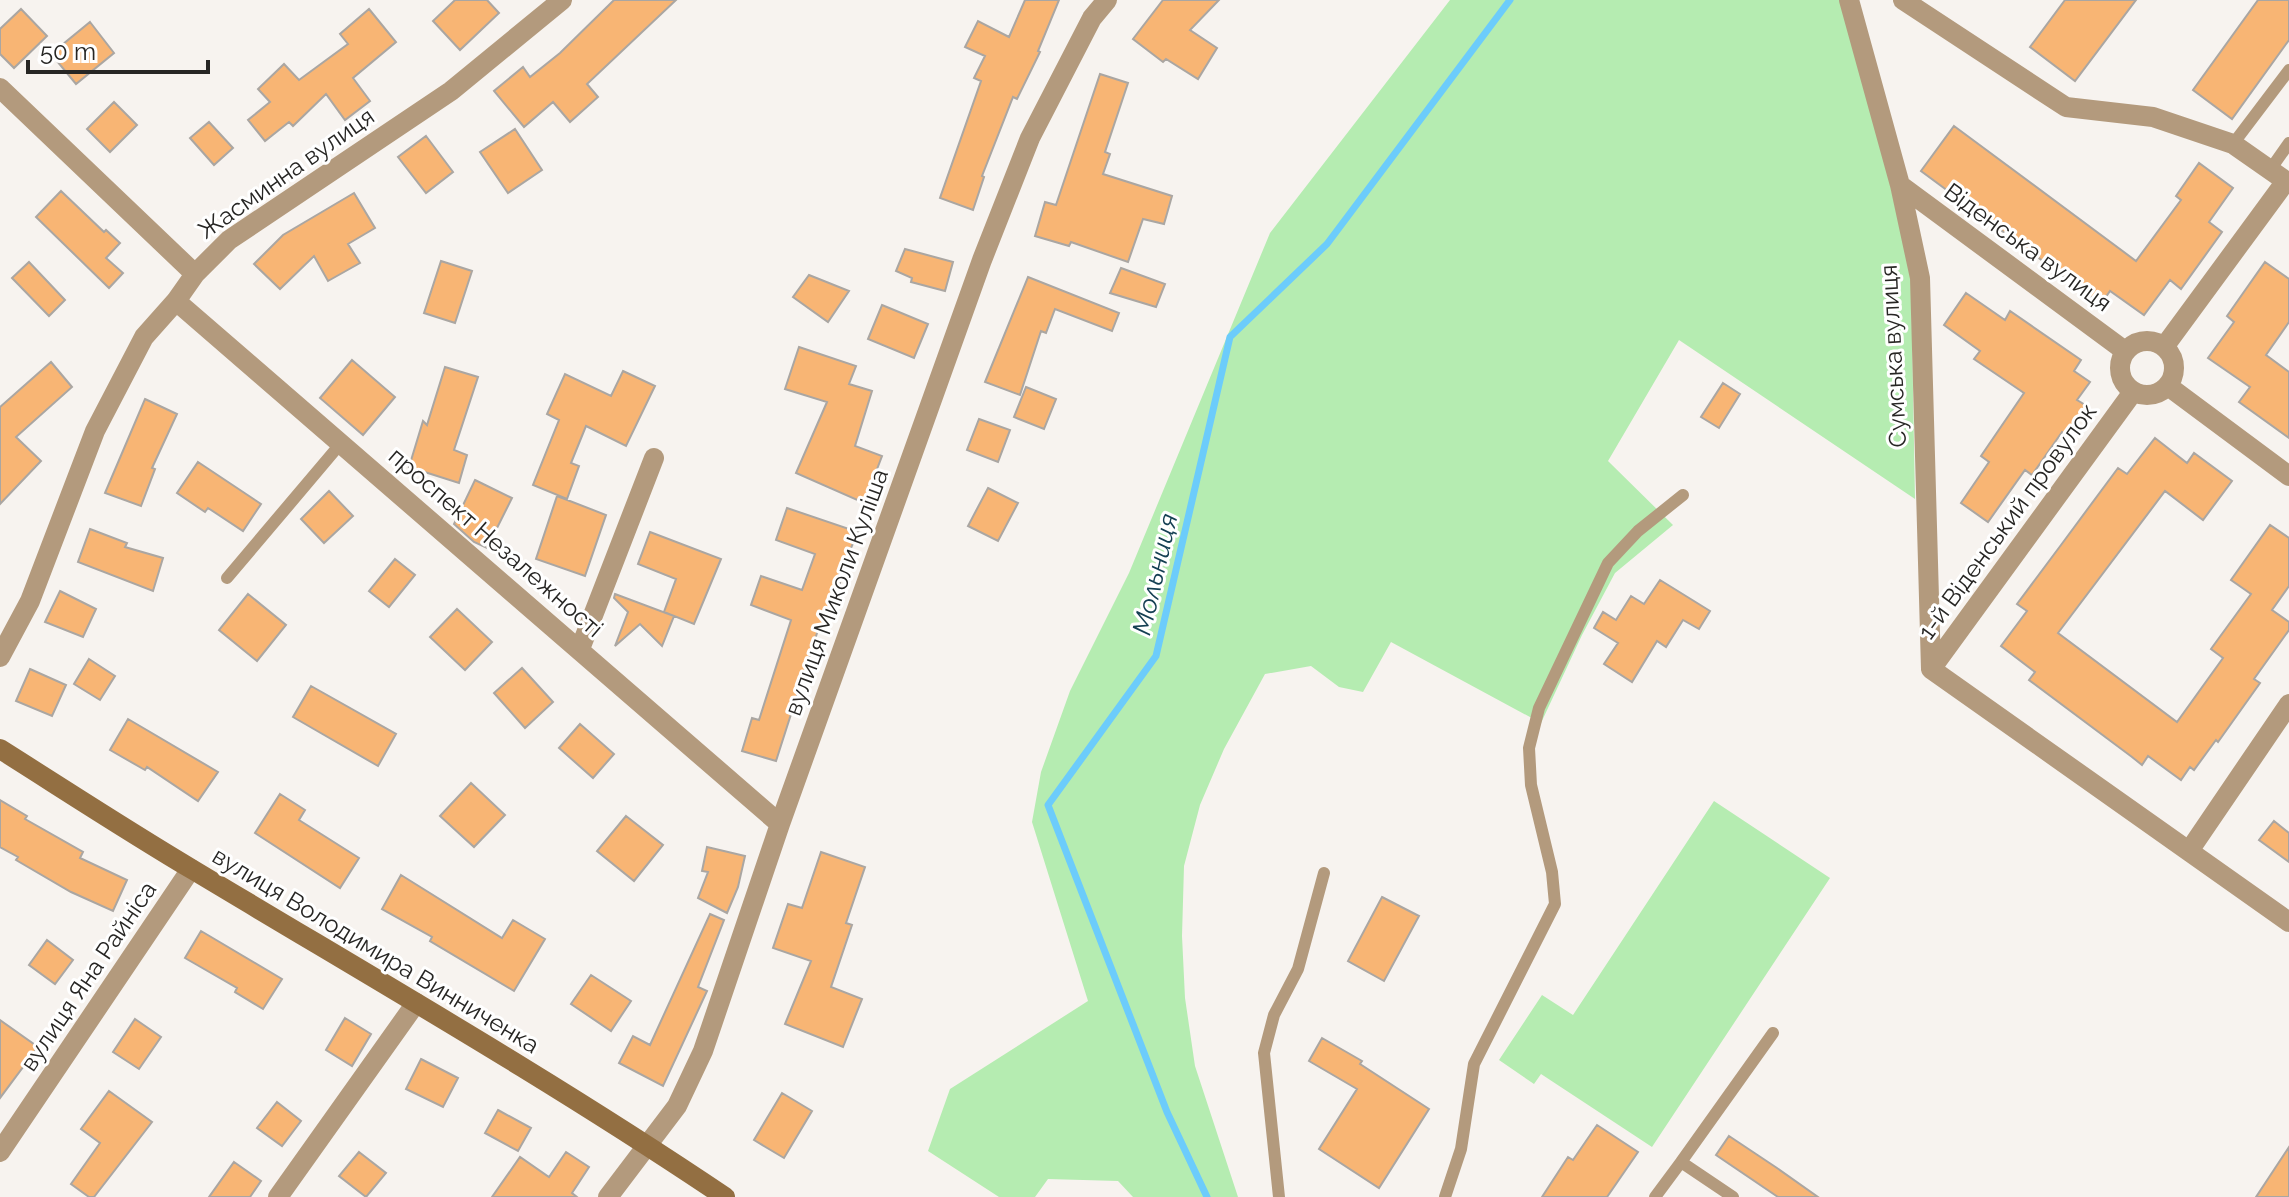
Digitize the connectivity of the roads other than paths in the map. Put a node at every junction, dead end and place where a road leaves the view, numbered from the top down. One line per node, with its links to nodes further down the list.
1 (562, 0): 11 (street, Жасминна вулиця)
2 (1107, 0): 27 (street, вулиця Миколи Куліша)
3 (1903, 0): 8 (street)
4 (1854, 1): 10 (street, Сумська вулиця)
5 (2289, 70): 8 (lane)
6 (0, 88): 11 (street)
7 (2289, 143): 9 (lane)
8 (2233, 144): 9 (street)
9 (2282, 178): 13 (street)
10 (1900, 185): 14 (street, Віденська вулиця); 24 (street, Сумська вулиця)
11 (195, 274): 12 (street, Жасминна вулиця)
12 (176, 301): 17 (street, проспект Незалежності); 23 (street, Жасминна вулиця)
13 (2164, 347): 14 (street); 15 (street)
14 (2125, 351): 16 (street)
15 (2168, 386): 16 (street); 19 (street)
16 (2133, 392): 24 (street, 1-й Віденський провулок)
17 (342, 442): 21 (lane); 22 (street, проспект Незалежності)
18 (654, 458): 22 (street)
19 (2289, 476)
20 (1683, 495): 41 (lane)
21 (227, 578)
22 (580, 649): 27 (street, проспект Незалежності)
23 (0, 657)
24 (1931, 669): 28 (street, 1-й Віденський провулок)
25 (2289, 704): 28 (street)
26 (0, 749): 29 (main road, вулиця Володимира Винниченка)
27 (780, 824): 34 (street, вулиця Миколи Куліша)
28 (2189, 851): 31 (street, 1-й Віденський провулок)
29 (191, 869): 32 (main road, вулиця Володимира Винниченка); 35 (street, вулиця Яна Райніса)
30 (1324, 873): 40 (lane)
31 (2289, 922)
32 (416, 1003): 34 (main road, вулиця Володимира Винниченка); 37 (street)
33 (1773, 1033): 36 (lane)
34 (647, 1145): 38 (street, вулиця Миколи Куліша); 39 (main road, вулиця Володимира Винниченка)
35 (0, 1152)
36 (1681, 1162): 42 (lane); 43 (lane)
37 (278, 1197)
38 (608, 1197)
39 (725, 1197)
40 (1279, 1197)
41 (1445, 1197)
42 (1655, 1197)
43 (1733, 1197)

